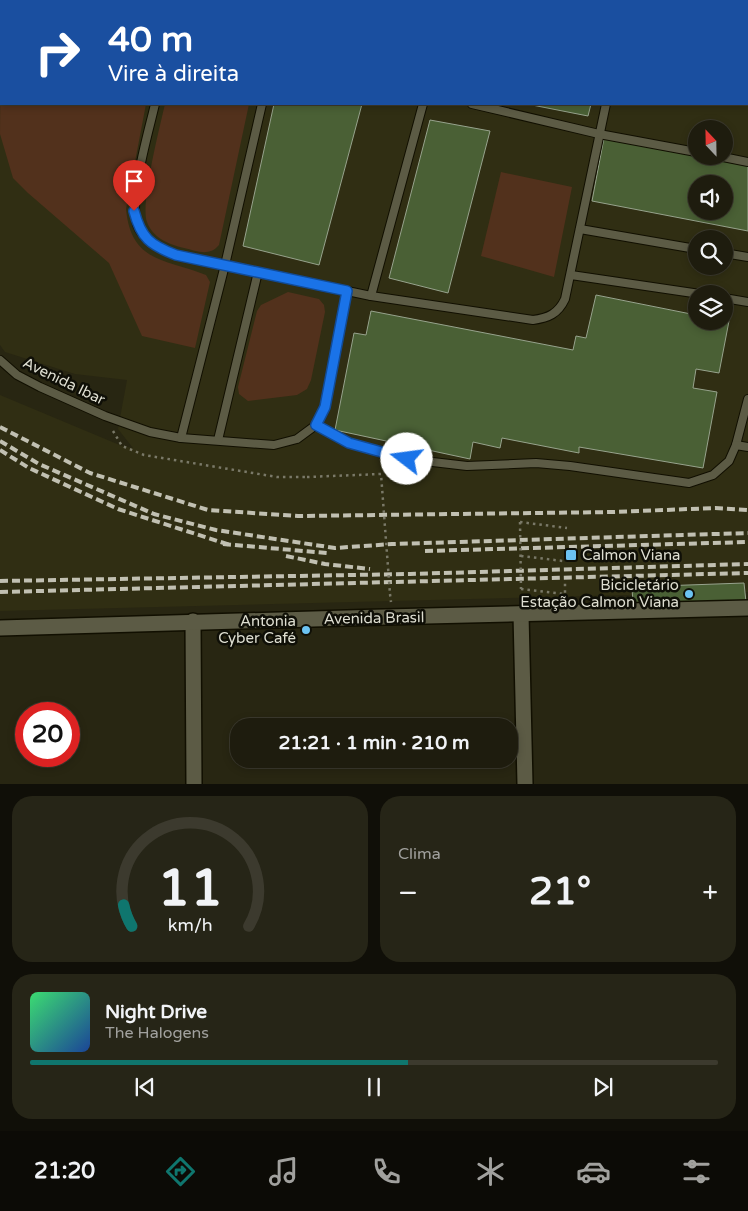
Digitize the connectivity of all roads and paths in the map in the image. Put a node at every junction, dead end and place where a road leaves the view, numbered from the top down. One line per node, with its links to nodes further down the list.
1 (155, 105): 14 (lane)
2 (262, 105): 14 (lane)
3 (423, 105): 19 (lane)
4 (476, 105): 6 (lane)
5 (606, 105): 6 (lane)
6 (599, 134): 7 (lane); 10 (lane)
7 (688, 151)
8 (733, 159): 9 (lane)
9 (748, 162)
10 (580, 228): 11 (lane); 16 (lane)
11 (688, 248)
12 (733, 255): 13 (lane)
13 (748, 257)
14 (226, 265): 15 (lane); 26 (lane)
15 (258, 272): 17 (lane); 27 (lane)
16 (571, 275): 18 (lane); 19 (lane)
17 (347, 291): 19 (lane); 25 (lane)
18 (688, 292)
19 (371, 296)
20 (733, 300): 21 (lane)
21 (748, 302)
22 (0, 360): 24 (lane, Avenida Ibar)
23 (748, 399): 28 (lane)
24 (105, 416): 26 (lane, Avenida Ibar); 34 (path, bridge)
25 (316, 425): 27 (lane, Avenida Ibar); 28 (lane)
26 (181, 438): 27 (lane, Avenida Ibar)
27 (218, 440)
28 (736, 445): 29 (lane)
29 (748, 447)
30 (567, 528): 31 (path, bridge)
31 (521, 556): 32 (path); 33 (path, bridge)
32 (563, 561)
33 (566, 583)
34 (390, 594)
35 (748, 608): 36 (main road, Avenida Brasil)
36 (521, 614): 37 (main road, Avenida Brasil); 40 (main road)
37 (193, 621): 38 (main road, Avenida Brasil); 39 (main road)
38 (0, 628)
39 (194, 784)
40 (526, 784)

